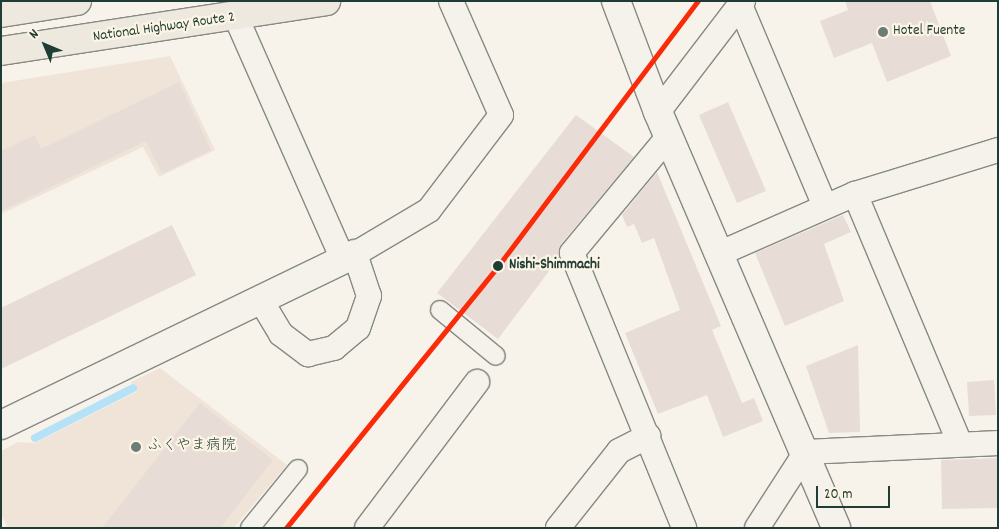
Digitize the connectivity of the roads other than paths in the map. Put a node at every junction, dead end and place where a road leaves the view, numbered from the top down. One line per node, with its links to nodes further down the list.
1 (77, 1): 6 (highway)
2 (326, 1): 7 (highway, National Highway Route 2)
3 (451, 1): 14 (street)
4 (616, 1): 9 (street)
5 (741, 3): 9 (street); 12 (street)
6 (1, 13)
7 (236, 17): 8 (highway, National Highway Route 2); 14 (street)
8 (1, 51)
9 (664, 124): 13 (street); 20 (street)
10 (998, 150): 11 (street)
11 (855, 194): 12 (street); 22 (street)
12 (825, 206): 13 (street)
13 (720, 253): 23 (street)
14 (349, 257): 15 (street); 15 (street)
15 (260, 300): 19 (street)
16 (440, 310): 17 (street)
17 (496, 356)
18 (477, 382): 26 (street)
19 (1, 425)
20 (648, 436): 27 (street); 28 (street)
21 (998, 443): 22 (street)
22 (960, 444): 23 (street)
23 (806, 452): 29 (street); 30 (street)
24 (298, 469): 25 (street)
25 (250, 528)
26 (367, 528)
27 (558, 528)
28 (684, 528)
29 (757, 528)
30 (836, 528)

